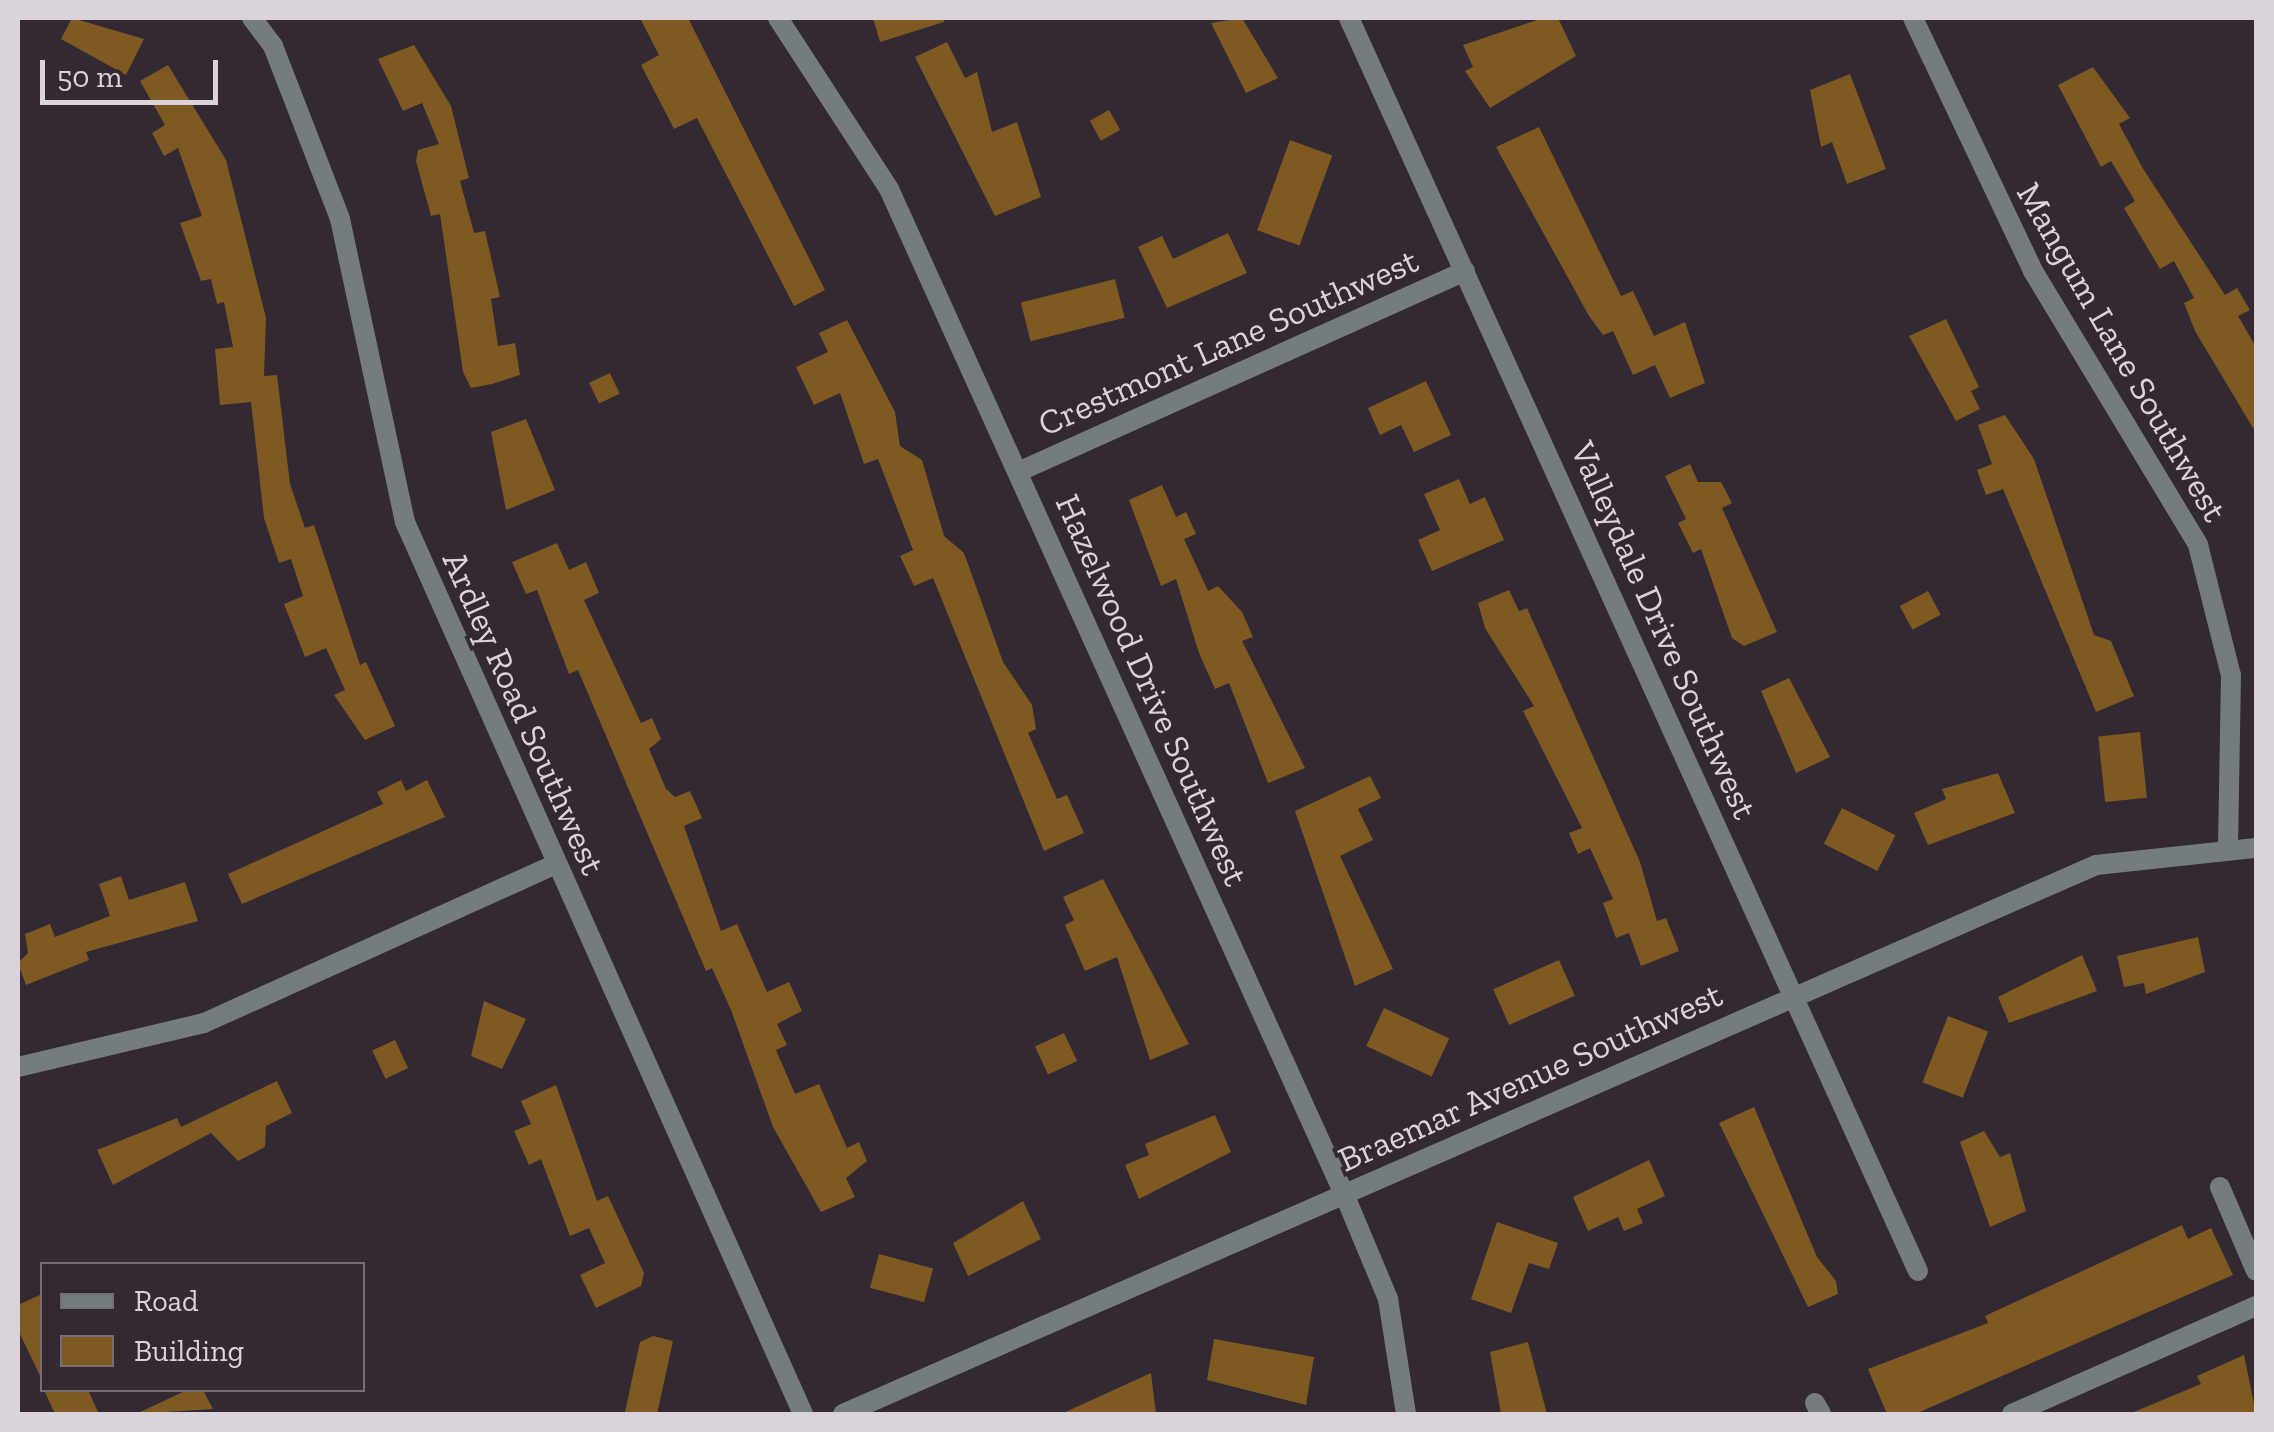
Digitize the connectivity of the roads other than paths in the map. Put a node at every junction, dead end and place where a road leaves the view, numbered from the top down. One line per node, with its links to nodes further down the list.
1 (252, 18): 9 (street, Ardley Road Southwest)
2 (778, 18): 6 (street, Hazelwood Drive Southwest)
3 (1349, 18): 5 (street, Valleydale Drive Southwest)
4 (1913, 18): 8 (street, Mangum Lane Southwest)
5 (1466, 271): 6 (street, Crestmont Lane Southwest); 10 (street, Valleydale Drive Southwest)
6 (1018, 472): 13 (street, Hazelwood Drive Southwest)
7 (2256, 848): 8 (street, Braemar Avenue Southwest)
8 (2228, 850): 10 (street, Braemar Avenue Southwest)
9 (554, 864): 11 (street); 17 (street, Ardley Road Southwest)
10 (1793, 995): 13 (street, Braemar Avenue Southwest); 15 (street, Valleydale Drive Southwest)
11 (18, 1067)
12 (2220, 1186): 14 (street)
13 (1346, 1196): 18 (street, Braemar Avenue Southwest); 19 (street, Hazelwood Drive Southwest)
14 (2256, 1270)
15 (1918, 1271)
16 (2256, 1306): 20 (street)
17 (803, 1414)
18 (843, 1414)
19 (1406, 1414)
20 (2012, 1414)

